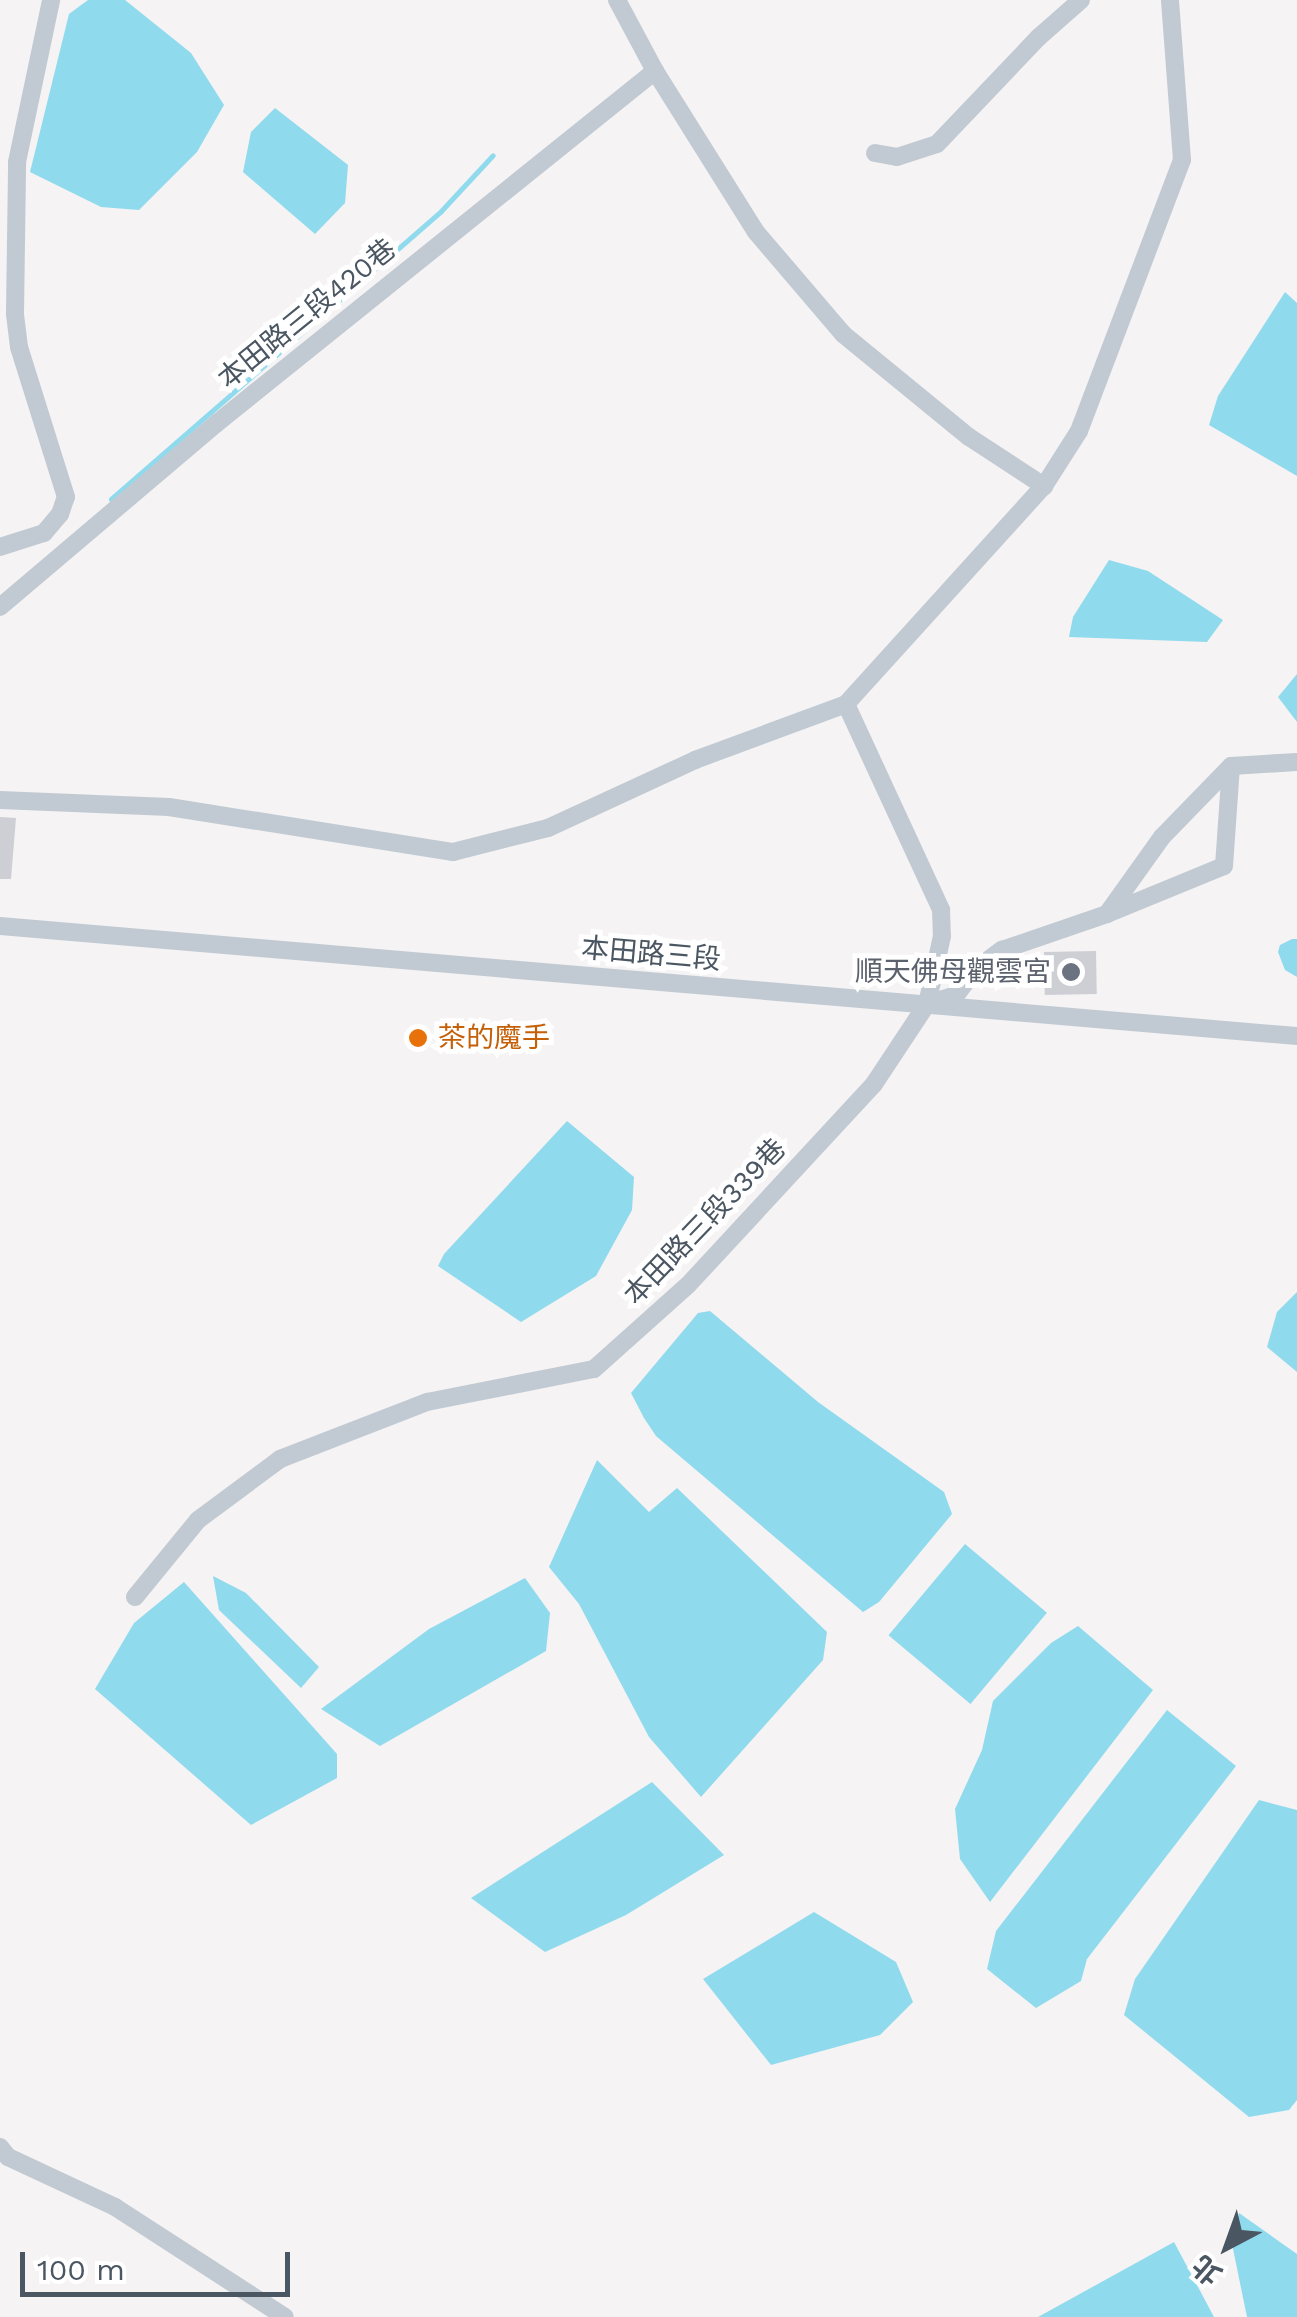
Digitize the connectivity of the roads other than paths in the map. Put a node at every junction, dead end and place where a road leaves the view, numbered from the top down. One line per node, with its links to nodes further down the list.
1 (51, 0): 8 (street)
2 (617, 0): 5 (street)
3 (1081, 0): 6 (street)
4 (1170, 0): 7 (street)
5 (655, 71): 7 (street); 9 (street, 本田路三段420巷)
6 (874, 153)
7 (1044, 486): 10 (street)
8 (0, 547)
9 (0, 606)
10 (846, 704): 13 (street); 16 (street)
11 (1297, 762): 12 (street)
12 (1231, 766): 14 (street); 14 (street, 本田路三段339巷)
13 (0, 800)
14 (1106, 914): 16 (street, 本田路三段339巷)
15 (0, 926): 16 (street, 本田路三段)
16 (927, 1004): 17 (street, 本田路三段); 18 (street, 本田路三段339巷)
17 (1297, 1036)
18 (136, 1597)
19 (0, 2147): 20 (street)
20 (285, 2317)

